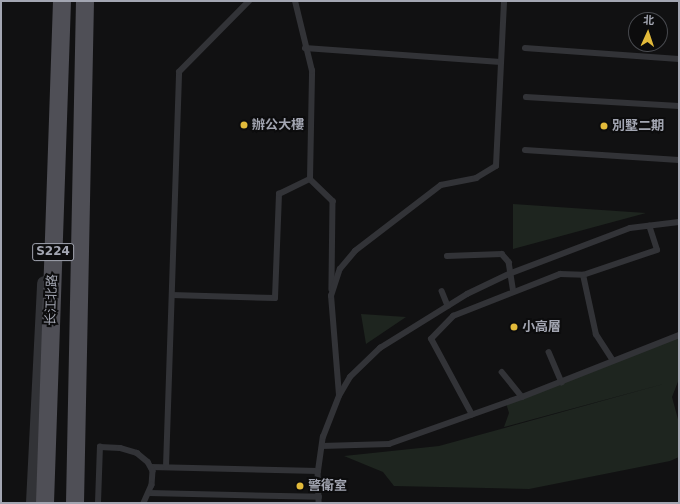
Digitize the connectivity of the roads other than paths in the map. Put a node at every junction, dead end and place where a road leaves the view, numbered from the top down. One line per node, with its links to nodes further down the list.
1 (62, 1): 15 (main road, 长江北路 / S224)
2 (85, 1): 42 (main road, 长江北路 / S224)
3 (249, 1): 23 (lane)
4 (295, 1): 6 (lane)
5 (504, 1): 9 (lane)
6 (305, 48): 9 (lane); 14 (lane)
7 (525, 48): 8 (lane)
8 (679, 59)
9 (501, 62): 24 (lane)
10 (526, 97): 11 (lane)
11 (679, 106)
12 (525, 150): 13 (lane)
13 (679, 160)
14 (310, 179): 23 (lane); 24 (lane)
15 (54, 216): 40 (street); 41 (main road, 长江北路 / S224)
16 (679, 222): 17 (lane)
17 (649, 226): 19 (lane); 20 (lane)
18 (447, 256): 19 (lane)
19 (509, 274): 22 (lane); 25 (lane)
20 (583, 275): 22 (lane); 28 (lane)
21 (442, 291): 25 (lane)
22 (514, 292): 33 (lane)
23 (172, 295): 36 (lane)
24 (332, 296): 31 (lane)
25 (448, 306): 31 (lane)
26 (679, 335): 28 (lane)
27 (548, 352): 30 (lane)
28 (613, 361): 30 (lane)
29 (502, 372): 32 (lane)
30 (562, 382): 32 (lane)
31 (339, 396): 34 (lane)
32 (522, 397): 33 (lane)
33 (472, 415): 34 (lane)
34 (322, 446): 37 (lane)
35 (151, 467): 36 (lane); 38 (lane); 43 (lane)
36 (166, 467): 37 (lane)
37 (318, 470): 39 (lane)
38 (149, 493): 39 (lane); 44 (lane)
39 (319, 500)
40 (33, 503)
41 (45, 503)
42 (75, 503)
43 (98, 503)
44 (144, 503)

